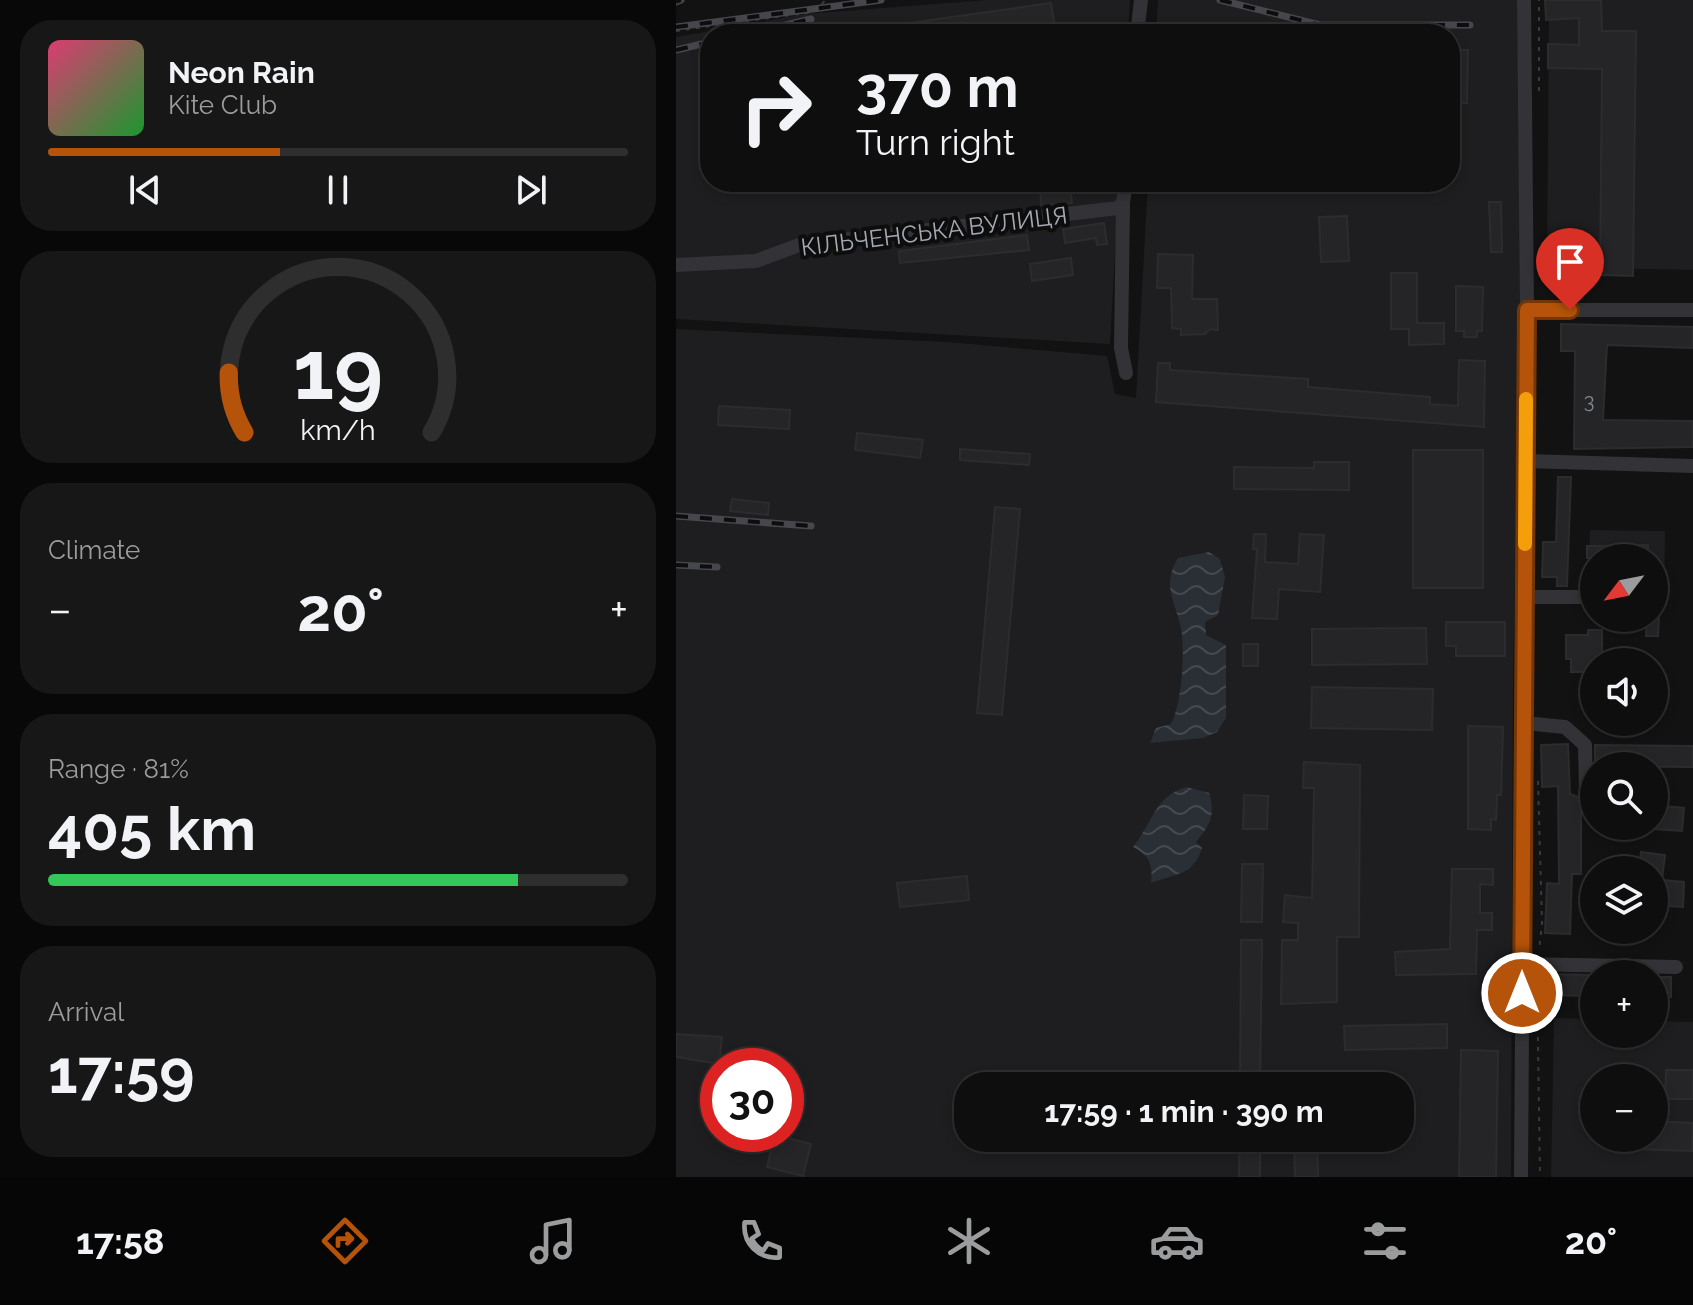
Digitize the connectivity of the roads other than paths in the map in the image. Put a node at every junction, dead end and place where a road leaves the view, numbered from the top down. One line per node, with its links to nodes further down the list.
1 (1141, 0): 3 (street)
2 (1524, 0): 7 (street)
3 (1138, 24)
4 (1125, 192): 5 (street)
5 (1123, 203): 6 (street, КІЛЬЧЕНСЬКА ВУЛИЦЯ); 9 (street)
6 (676, 265)
7 (1527, 310): 8 (street); 10 (street)
8 (1693, 310)
9 (1126, 373)
10 (1526, 461): 11 (street); 12 (street)
11 (1693, 466)
12 (1525, 597): 13 (street); 14 (street)
13 (1580, 597)
14 (1524, 723): 15 (street); 16 (street)
15 (1585, 752)
16 (1522, 964): 17 (street); 18 (street)
17 (1676, 967)
18 (1521, 1177)

